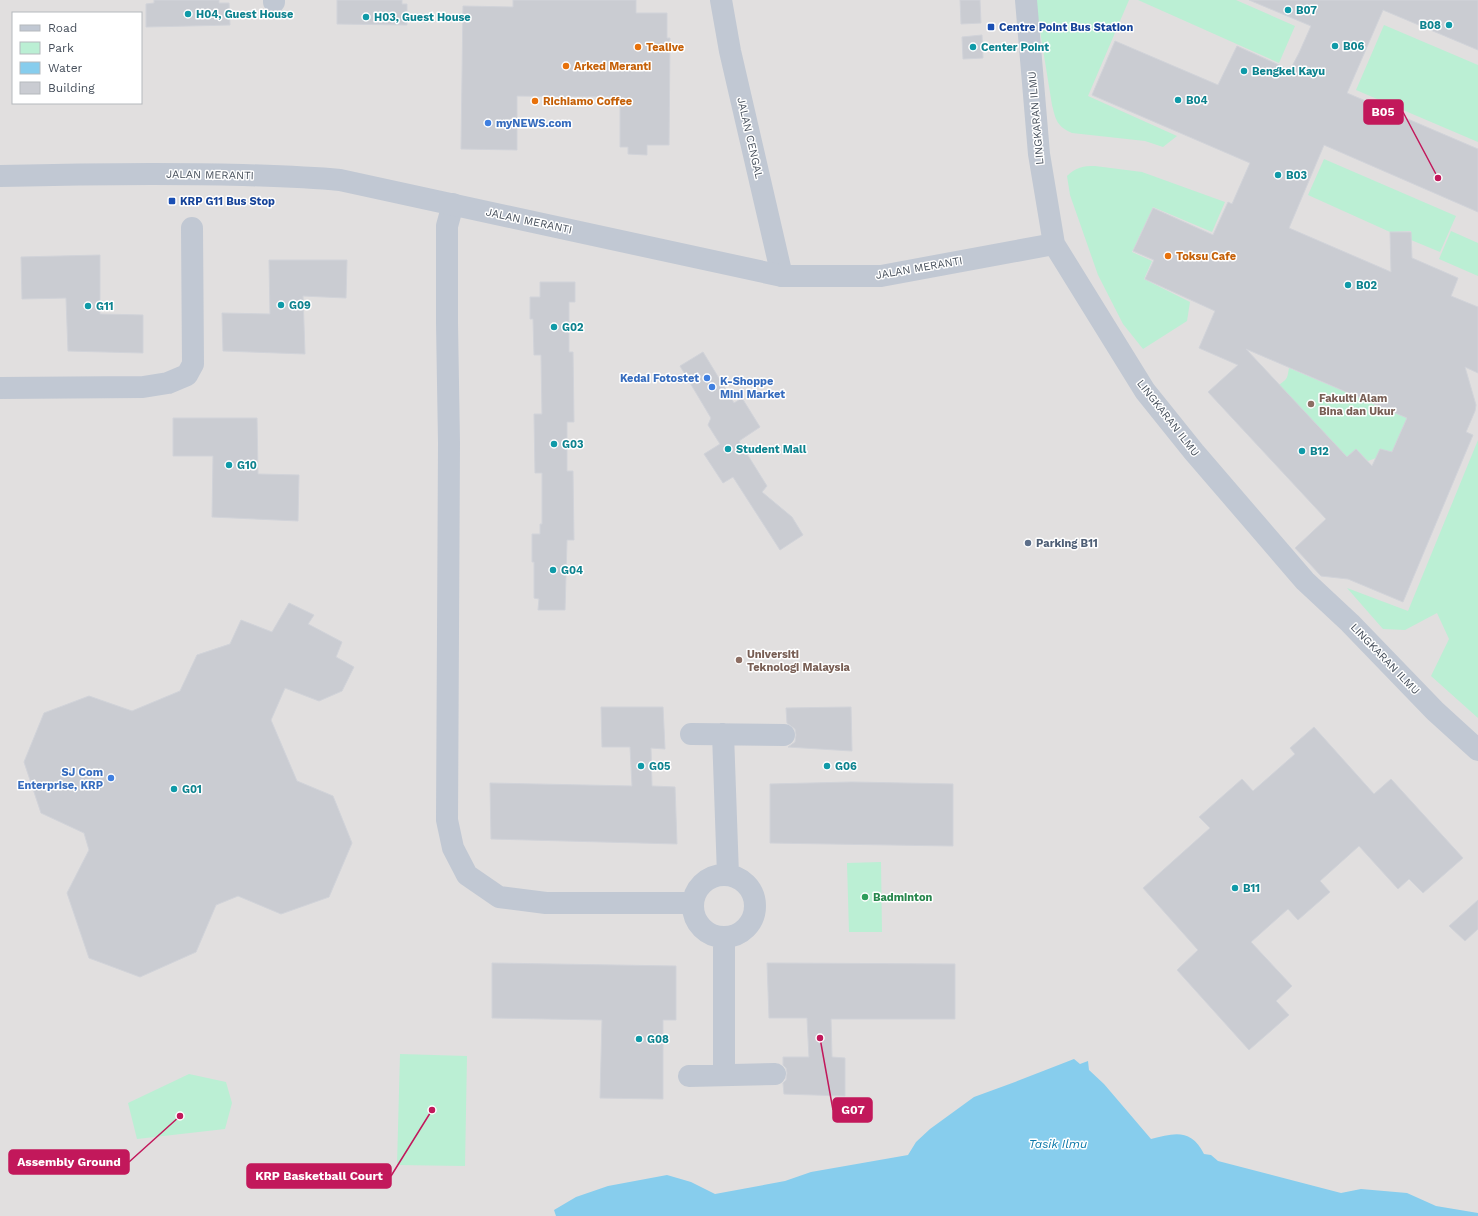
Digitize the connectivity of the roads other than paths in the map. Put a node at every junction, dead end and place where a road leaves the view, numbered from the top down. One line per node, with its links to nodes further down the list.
1 (721, 0): 7 (street, JALAN CENGAL)
2 (1026, 0): 6 (street, LINGKARAN ILMU)
3 (0, 176): 4 (street, JALAN MERANTI)
4 (453, 204): 7 (street, JALAN MERANTI); 14 (street)
5 (192, 228): 8 (street)
6 (1054, 244): 7 (street, JALAN MERANTI); 12 (street, LINGKARAN ILMU)
7 (782, 276)
8 (0, 388)
9 (690, 734): 10 (street)
10 (723, 734): 11 (street); 13 (street)
11 (784, 734)
12 (1478, 750)
13 (728, 875): 14 (street); 15 (street)
14 (693, 903): 15 (street)
15 (724, 937): 17 (street)
16 (775, 1074): 17 (street)
17 (724, 1075): 18 (street)
18 (689, 1076)

